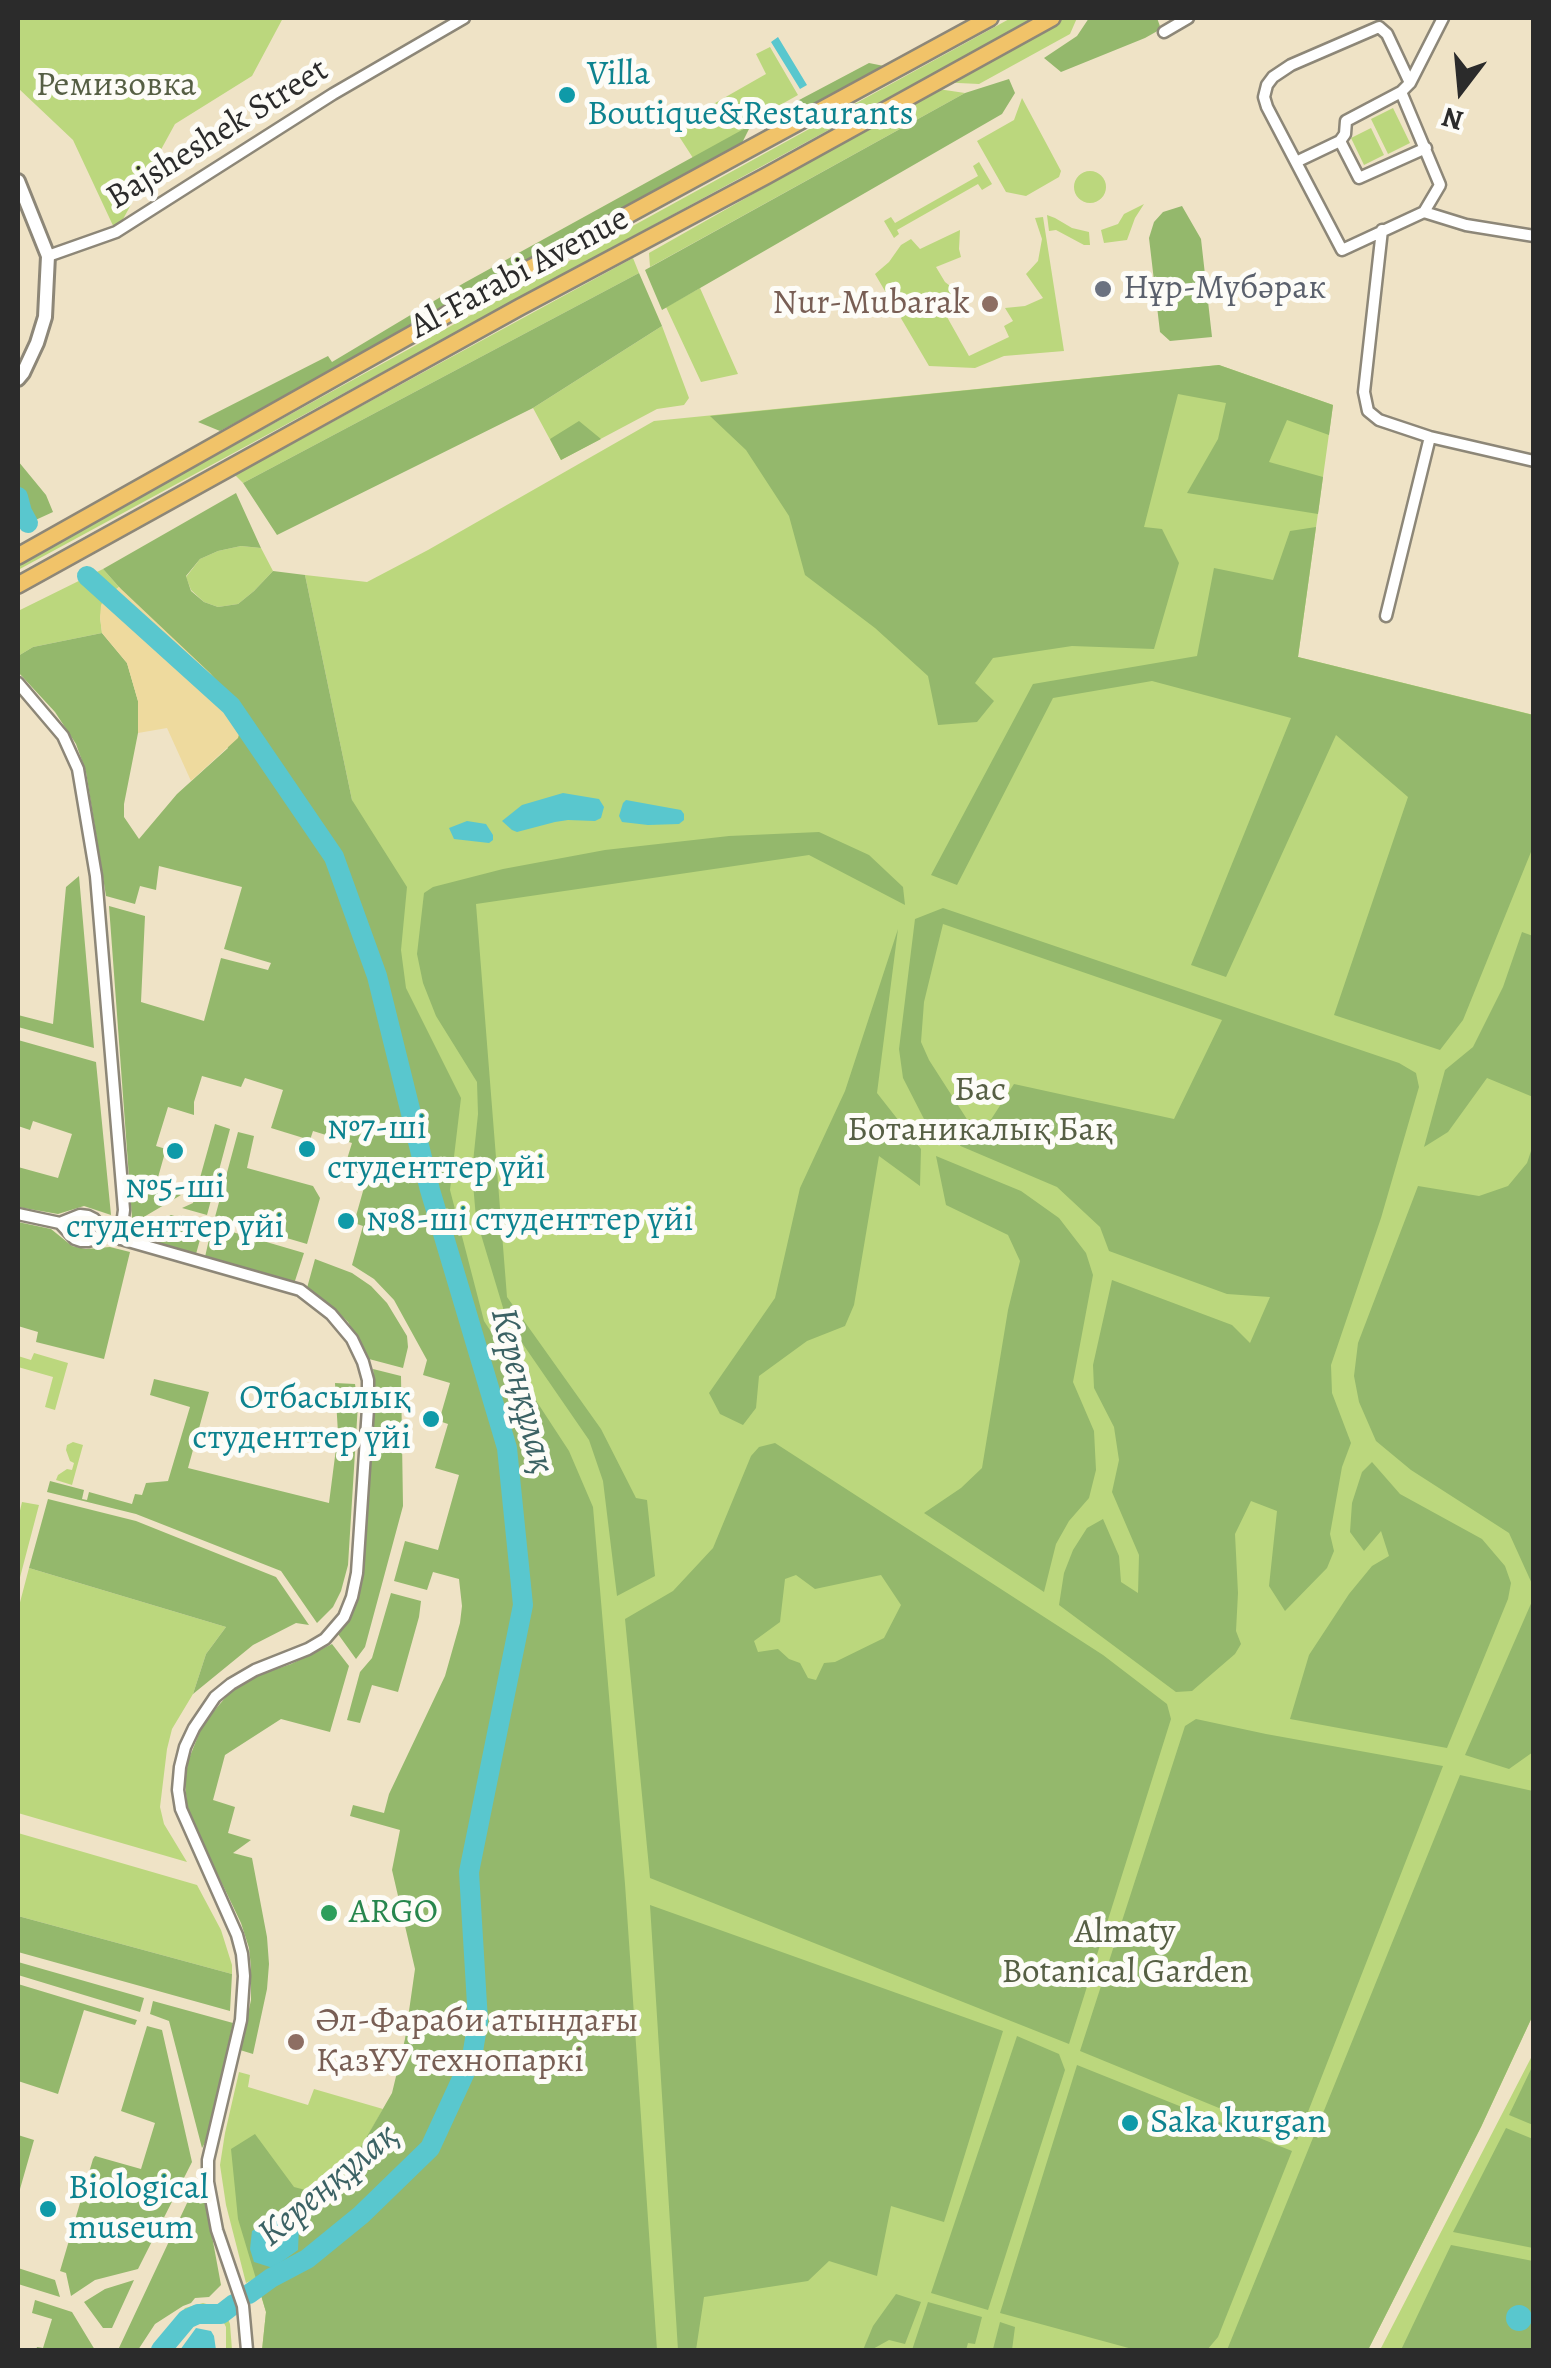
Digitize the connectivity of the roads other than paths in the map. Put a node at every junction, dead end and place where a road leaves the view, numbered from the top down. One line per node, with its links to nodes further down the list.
1 (464, 18): 16 (street, Bajsheshek Street)
2 (990, 18): 20 (main road, Al-Farabi Avenue)
3 (1052, 18): 21 (main road, Al-Farabi Avenue)
4 (1188, 18): 6 (street)
5 (1443, 18): 7 (street)
6 (1164, 32)
7 (1410, 82): 8 (street); 11 (street)
8 (1401, 92): 9 (street); 10 (street)
9 (1340, 141): 10 (street); 11 (street)
10 (1426, 148): 13 (street)
11 (1296, 162): 14 (street)
12 (18, 181): 16 (street)
13 (1424, 212): 14 (street); 15 (street)
14 (1382, 230): 18 (street)
15 (1534, 236)
16 (48, 256): 17 (street)
17 (18, 379)
18 (1430, 436): 19 (street); 22 (street)
19 (1534, 461)
20 (18, 556)
21 (18, 585)
22 (1386, 616)
23 (18, 682): 27 (street)
24 (18, 1214): 25 (street)
25 (60, 1223): 26 (street); 26 (street)
26 (106, 1235): 27 (street)
27 (120, 1239): 28 (street)
28 (248, 2350)

